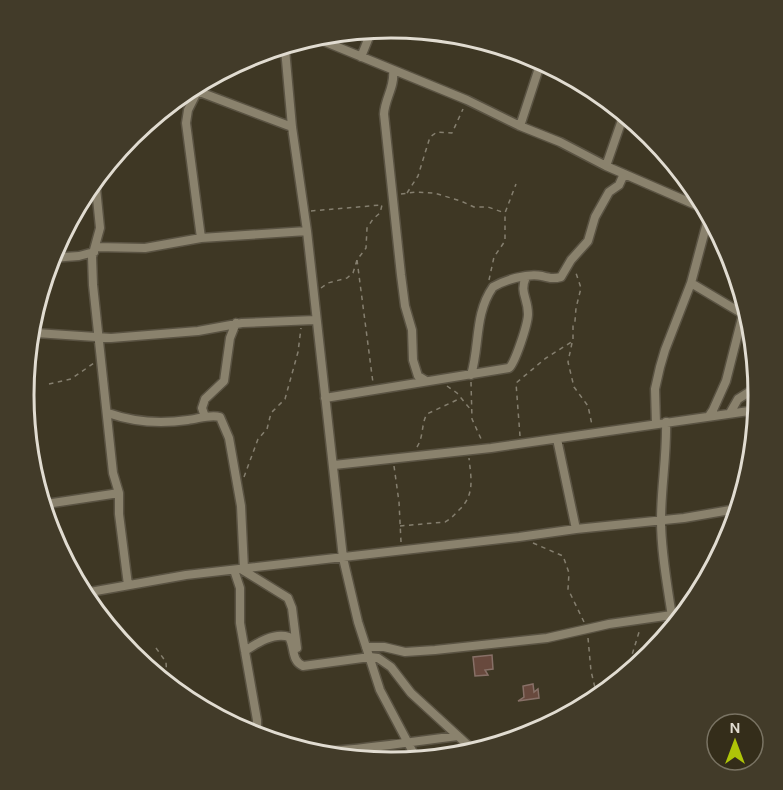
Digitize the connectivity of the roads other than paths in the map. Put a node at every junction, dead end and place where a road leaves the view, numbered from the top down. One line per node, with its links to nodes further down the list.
1 (368, 39): 4 (street)
2 (329, 44): 4 (street)
3 (285, 54): 11 (street)
4 (361, 57): 5 (street)
5 (393, 70): 10 (street); 32 (street)
6 (539, 70): 10 (street)
7 (203, 92): 11 (street)
8 (197, 96): 18 (street)
9 (621, 122): 12 (street)
10 (520, 126): 12 (street)
11 (292, 127): 17 (street)
12 (606, 166): 13 (street)
13 (624, 174): 15 (street); 23 (street)
14 (97, 195): 19 (street)
15 (693, 204)
16 (706, 226): 24 (street)
17 (307, 231): 18 (street); 26 (street)
18 (201, 238): 19 (street)
19 (95, 250): 20 (street); 22 (street)
20 (79, 256): 21 (street); 22 (street)
21 (62, 257)
22 (91, 266): 30 (street)
23 (526, 277): 31 (street); 31 (street)
24 (692, 283): 25 (street); 41 (street)
25 (738, 311)
26 (311, 321): 28 (street); 34 (street)
27 (741, 322): 38 (street)
28 (236, 323): 30 (street); 39 (street)
29 (40, 333): 30 (street)
30 (99, 337): 36 (street)
31 (471, 375): 32 (street)
32 (426, 381): 34 (street)
33 (748, 393): 37 (street)
34 (325, 398): 43 (street)
35 (748, 411): 37 (street)
36 (108, 412): 39 (street); 44 (street)
37 (730, 413): 38 (street)
38 (709, 416): 40 (street)
39 (205, 417): 50 (street)
40 (666, 422): 41 (street); 47 (street)
41 (656, 424): 42 (street)
42 (557, 439): 43 (street); 48 (street)
43 (334, 465): 49 (street)
44 (119, 493): 45 (street); 51 (street)
45 (51, 503)
46 (730, 509): 47 (street)
47 (661, 520): 48 (street); 53 (street)
48 (576, 529): 49 (street)
49 (343, 558): 50 (street); 55 (street)
50 (240, 569): 51 (street); 56 (street); 58 (street)
51 (128, 585): 52 (street)
52 (94, 591)
53 (672, 616)
54 (669, 619): 55 (street)
55 (366, 647): 57 (street)
56 (245, 651): 58 (street); 59 (street)
57 (370, 657): 58 (street); 60 (street); 61 (street)
58 (297, 663)
59 (257, 726)
60 (458, 736): 61 (street); 62 (street)
61 (406, 742): 63 (street); 64 (street)
62 (467, 744)
63 (353, 750)
64 (412, 751)

